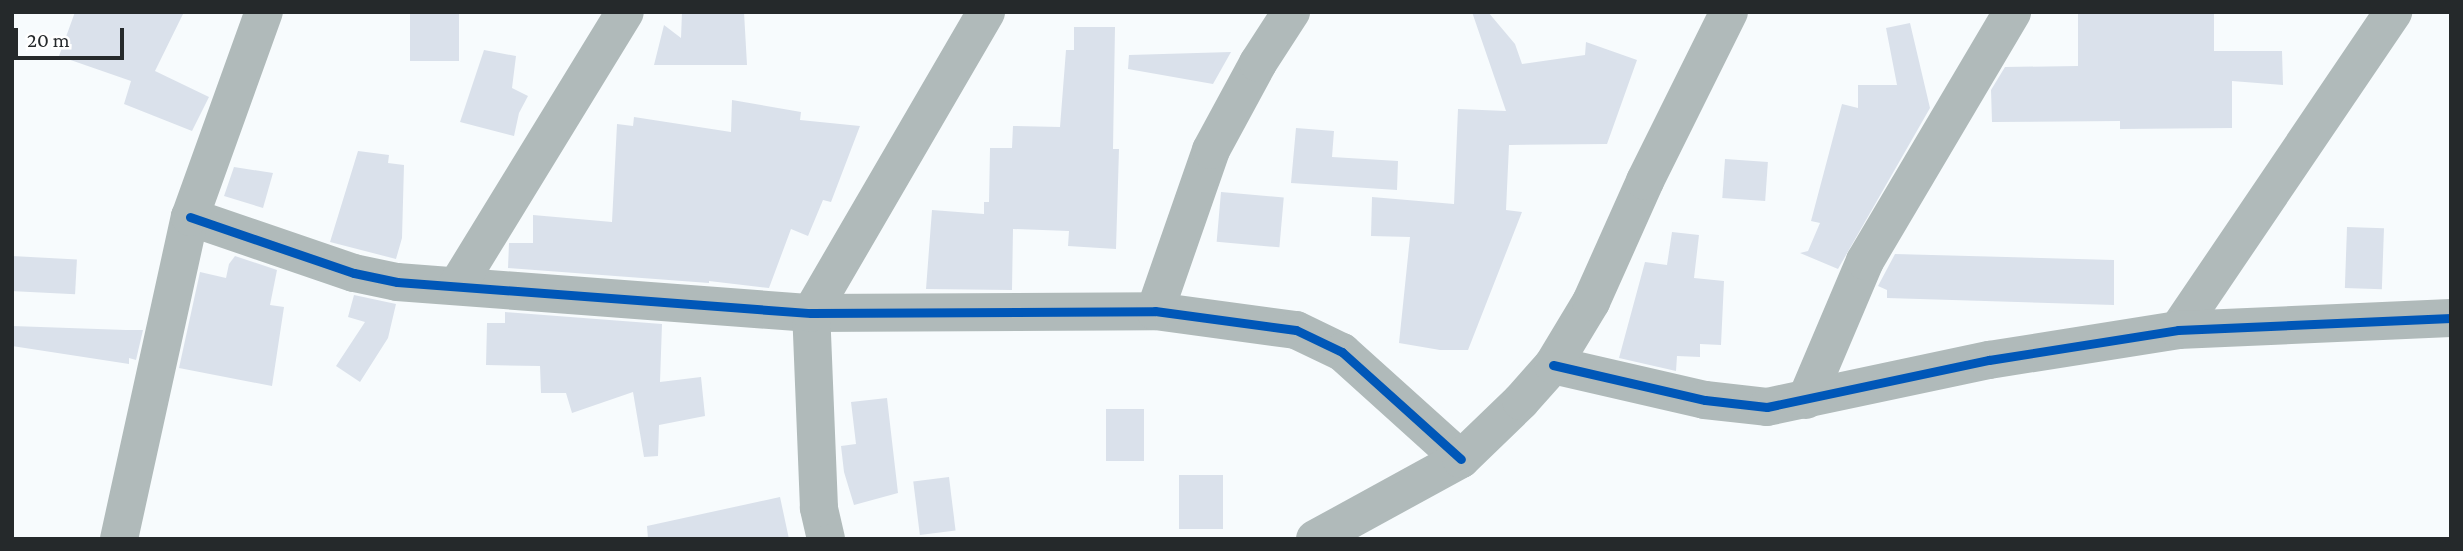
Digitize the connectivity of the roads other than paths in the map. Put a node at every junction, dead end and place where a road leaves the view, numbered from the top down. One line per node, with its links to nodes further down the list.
1 (264, 12): 8 (street)
2 (625, 12): 9 (street)
3 (986, 12): 11 (street)
4 (1291, 12): 10 (street)
5 (1729, 12): 14 (street)
6 (2012, 12): 15 (street)
7 (2393, 12): 13 (street)
8 (190, 217): 9 (street); 17 (street)
9 (457, 286): 11 (street)
10 (1155, 311): 11 (street); 16 (street)
11 (811, 313): 18 (street)
12 (2451, 318): 13 (street)
13 (2178, 330): 15 (street)
14 (1553, 365): 15 (street); 16 (street)
15 (1806, 400)
16 (1461, 459): 19 (street)
17 (119, 539)
18 (826, 539)
19 (1315, 539)

